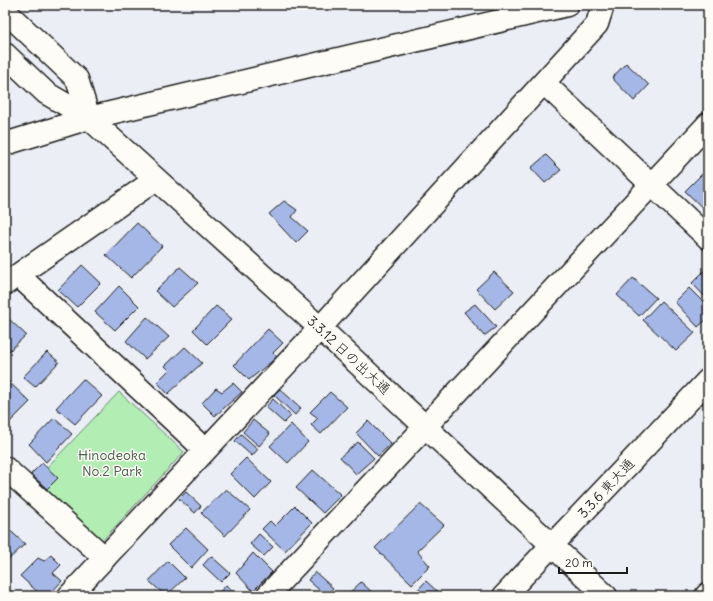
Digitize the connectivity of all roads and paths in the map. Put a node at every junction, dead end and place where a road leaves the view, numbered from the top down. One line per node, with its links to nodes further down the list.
1 (567, 5): 6 (street)
2 (603, 5): 5 (street)
3 (5, 11): 6 (street, 3.3.12 日の出大通)
4 (5, 54): 6 (street, 3.3.12 日の出大通)
5 (544, 83): 10 (street); 13 (street)
6 (89, 118): 8 (street); 9 (street, 3.3.12 日の出大通)
7 (708, 124): 10 (street)
8 (5, 144)
9 (155, 180): 12 (street); 13 (street, 3.3.12 日の出大通)
10 (651, 184): 11 (street); 15 (street)
11 (708, 238)
12 (12, 280): 16 (street)
13 (320, 328): 15 (street, 3.3.12 日の出大通); 16 (street)
14 (708, 380): 18 (street, 3.3.6 東大通)
15 (426, 428): 18 (street, 3.3.12 日の出大通); 21 (street)
16 (205, 450): 19 (street)
17 (5, 468): 19 (street)
18 (553, 546): 22 (street, 3.3.6 東大通); 23 (street, 3.3.12 日の出大通)
19 (105, 558): 20 (street)
20 (69, 596)
21 (266, 596)
22 (504, 596)
23 (606, 596)

